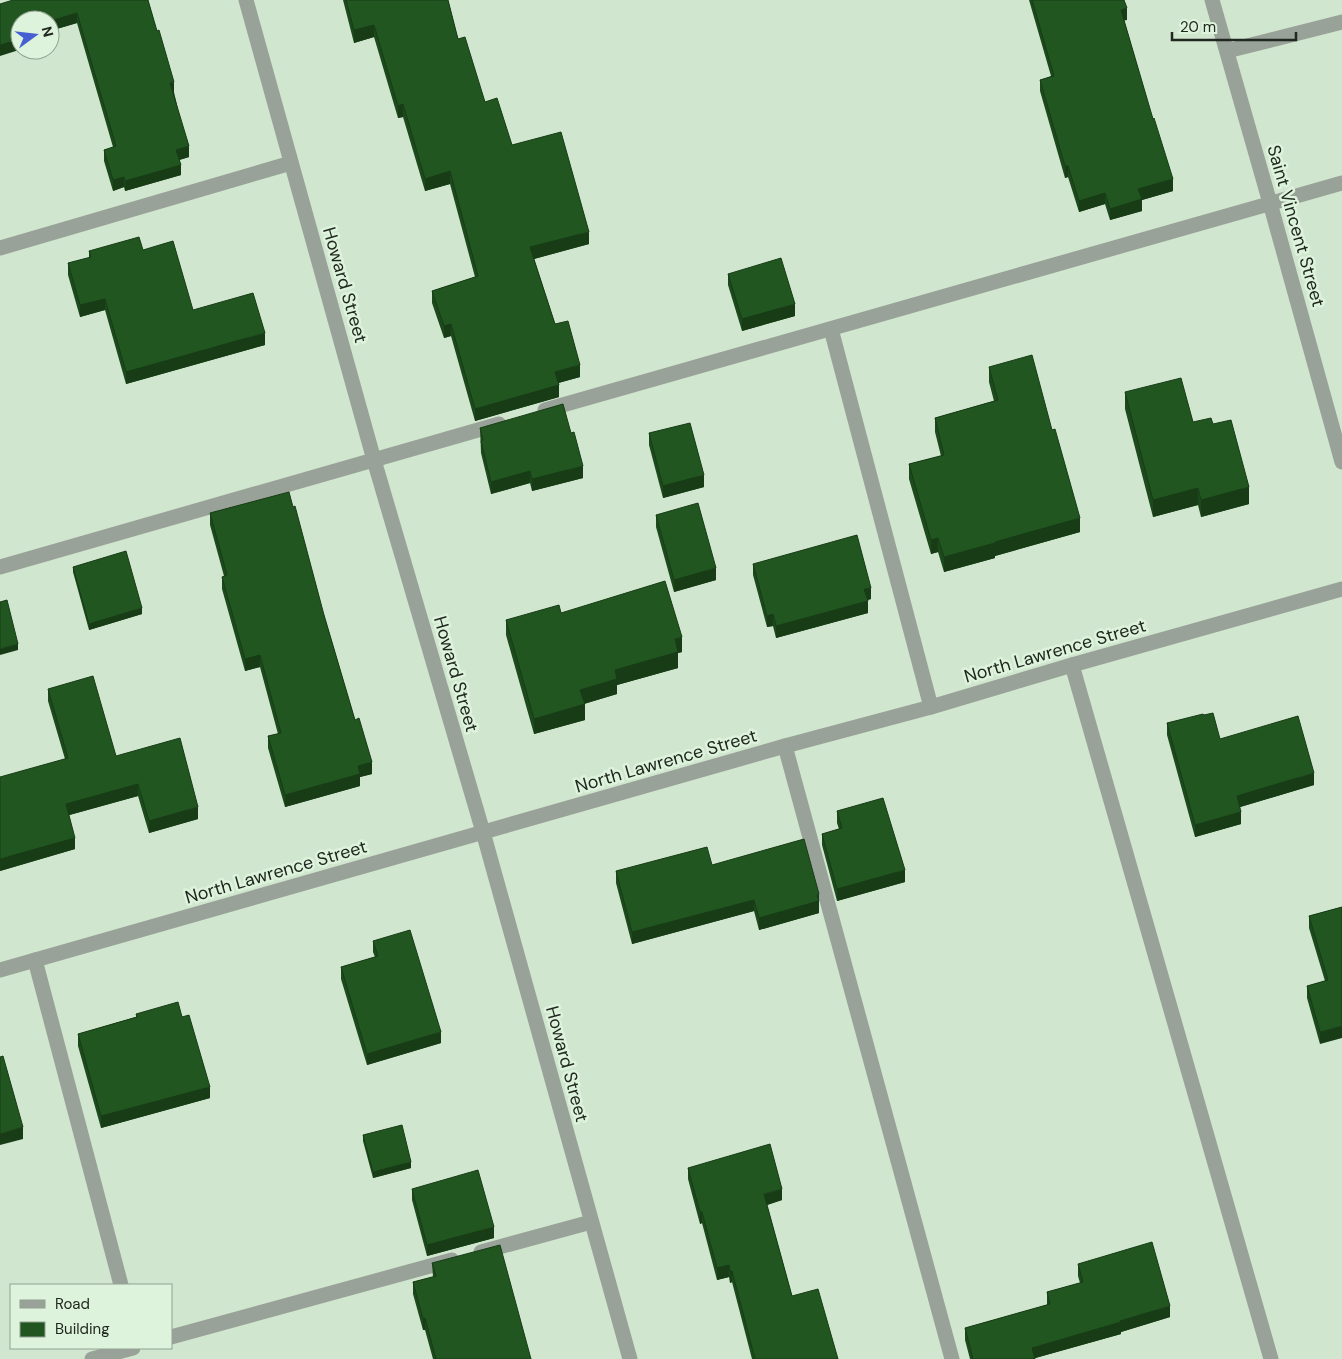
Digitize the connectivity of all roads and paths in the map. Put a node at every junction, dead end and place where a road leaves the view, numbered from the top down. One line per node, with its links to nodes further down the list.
1 (246, 0): 5 (street, Howard Street)
2 (1212, 0): 4 (street, Saint Vincent Street)
3 (1342, 22): 4 (street)
4 (1227, 52): 7 (street, Saint Vincent Street)
5 (292, 163): 8 (street); 12 (street, Howard Street)
6 (1342, 182): 7 (street)
7 (1270, 203): 9 (street); 13 (street, Saint Vincent Street)
8 (0, 248)
9 (831, 329): 10 (street); 17 (street)
10 (527, 416)
11 (508, 421): 12 (street)
12 (374, 460): 14 (street); 19 (street, Howard Street)
13 (1342, 462)
14 (0, 567)
15 (1342, 589): 16 (street, North Lawrence Street)
16 (1072, 665): 17 (street, North Lawrence Street); 29 (street)
17 (931, 707): 18 (street, North Lawrence Street)
18 (784, 746): 19 (street, North Lawrence Street); 28 (street)
19 (483, 832): 20 (street, North Lawrence Street); 22 (street, Howard Street)
20 (35, 960): 21 (street, North Lawrence Street); 23 (street)
21 (0, 970)
22 (591, 1222): 24 (street); 27 (street, Howard Street)
23 (121, 1284)
24 (172, 1337)
25 (129, 1349): 26 (street)
26 (92, 1359)
27 (630, 1359)
28 (952, 1359)
29 (1271, 1359)

